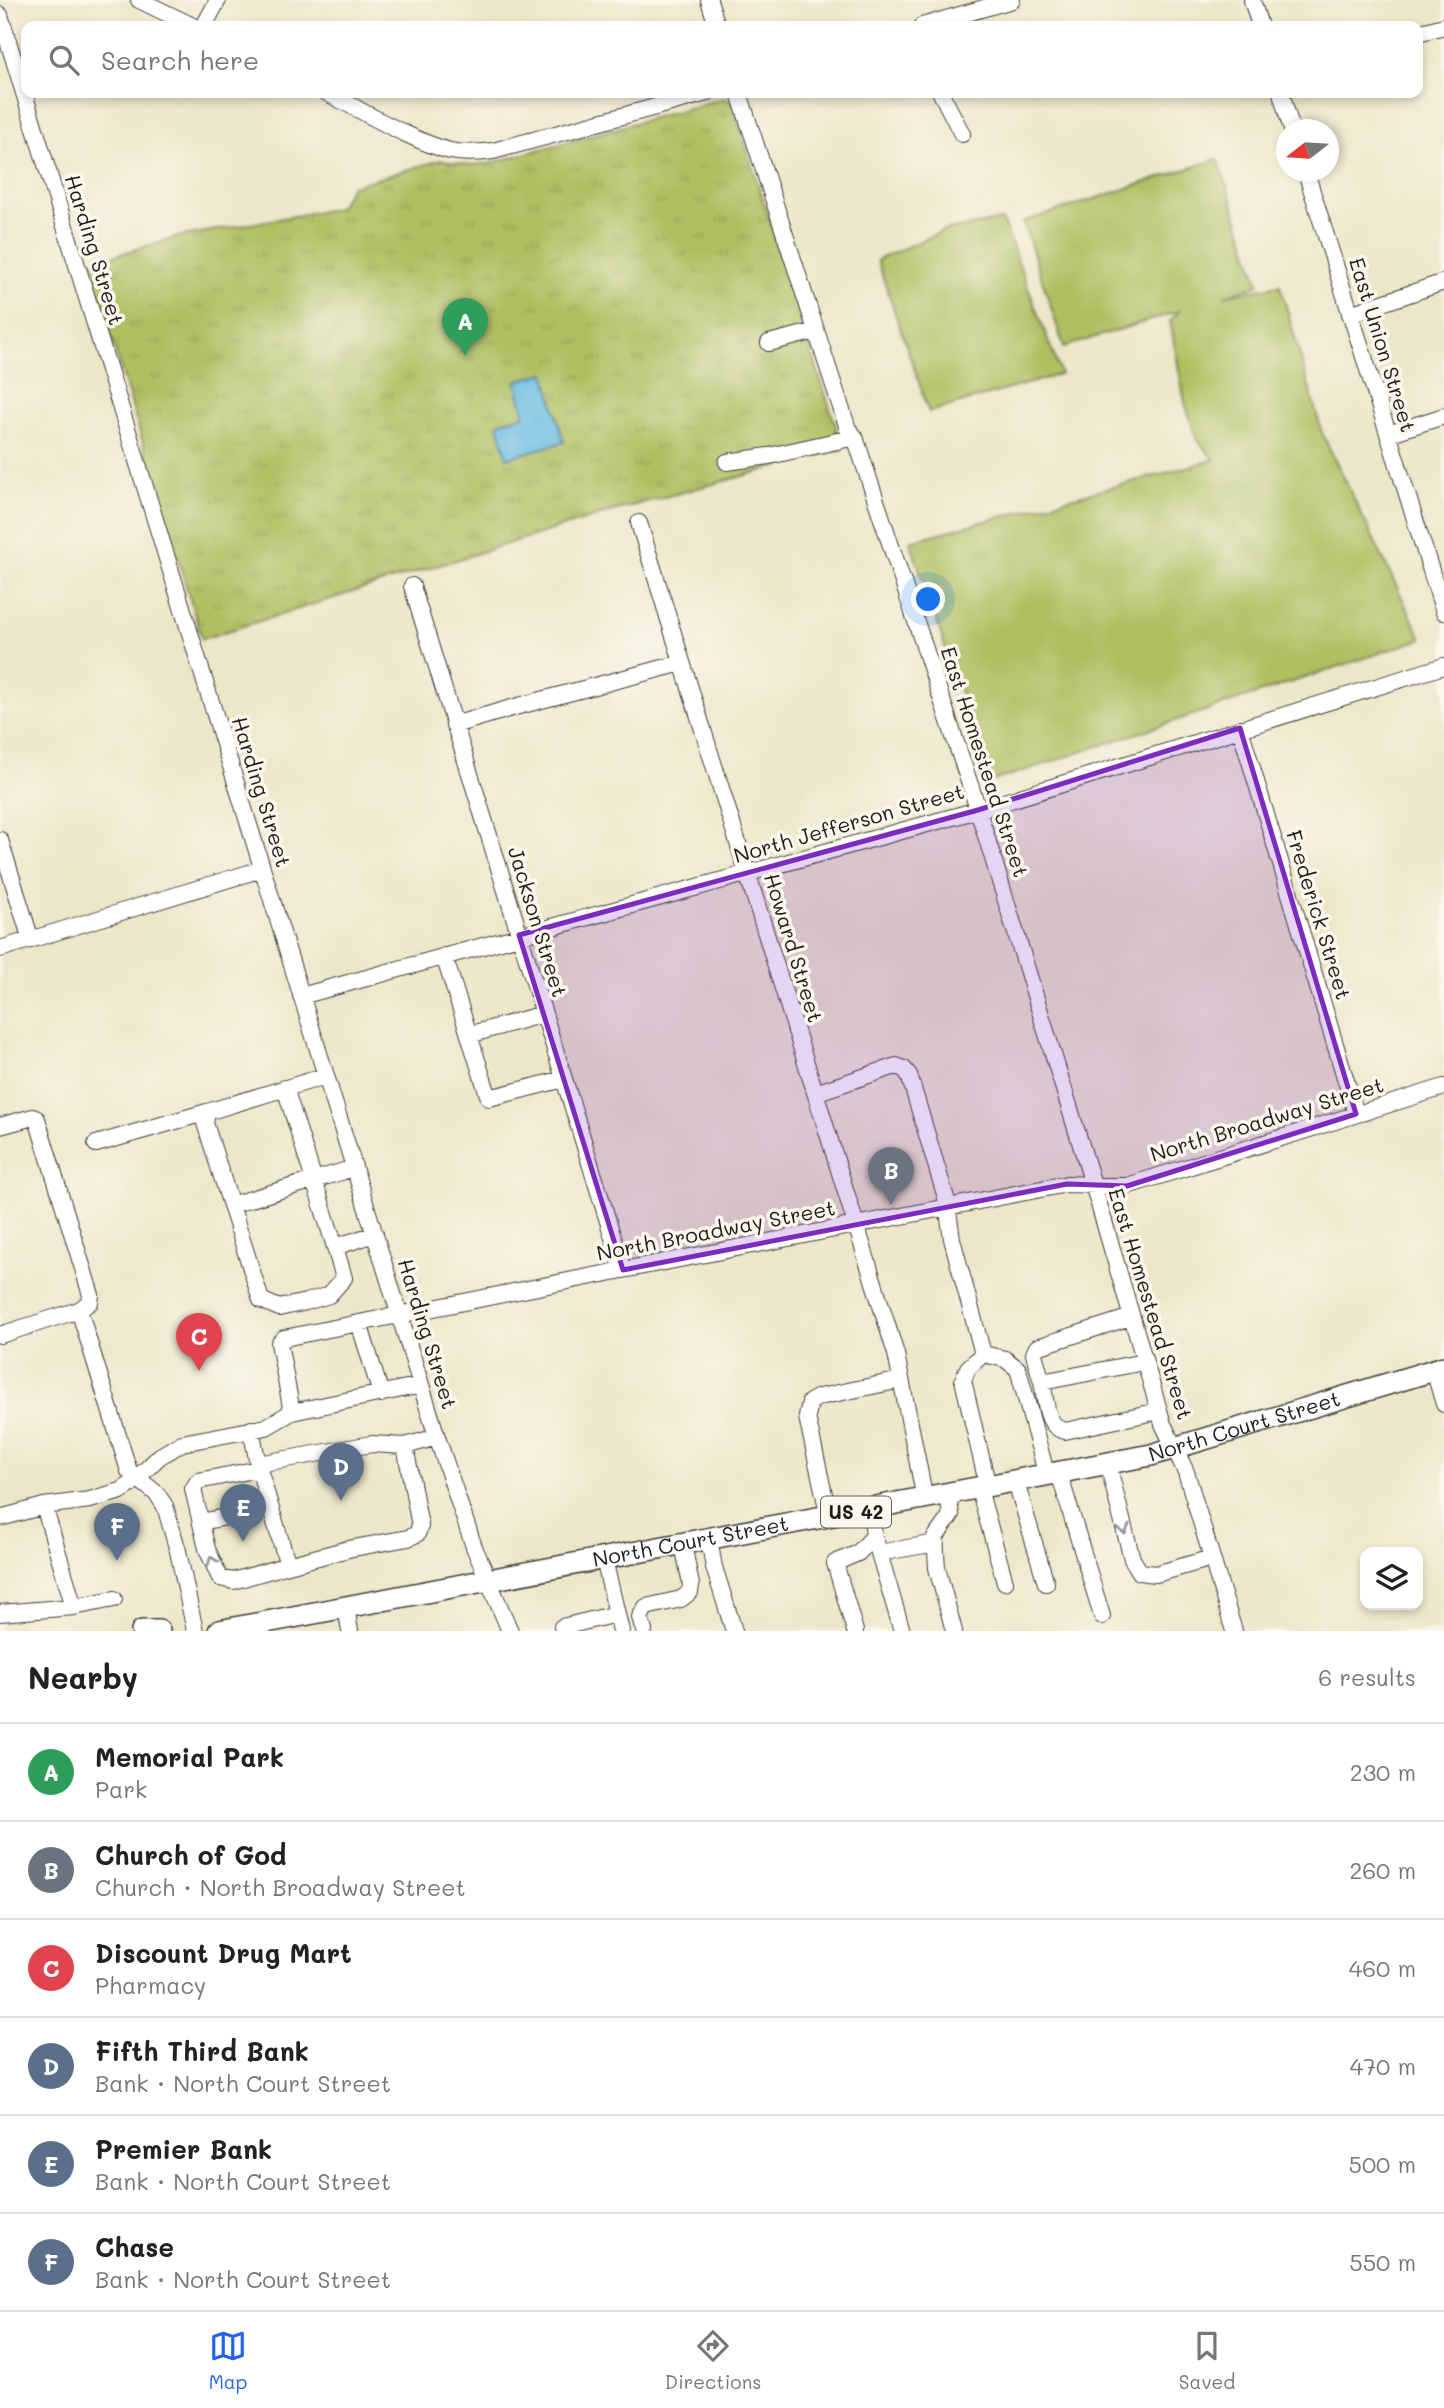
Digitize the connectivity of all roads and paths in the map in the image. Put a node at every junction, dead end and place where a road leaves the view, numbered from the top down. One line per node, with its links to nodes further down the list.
1 (139, 0): 7 (street)
2 (218, 0): 8 (street)
3 (709, 0): 9 (street)
4 (1012, 0): 10 (street)
5 (1252, 0): 11 (street)
6 (0, 15): 14 (street, Harding Street)
7 (183, 21)
8 (207, 21)
9 (715, 21)
10 (939, 21)
11 (1258, 21)
12 (1444, 26): 13 (street)
13 (1423, 32)
14 (21, 83)
15 (25, 98): 41 (street, Harding Street)
16 (337, 98): 17 (street)
17 (689, 98)
18 (741, 98): 26 (street, East Homestead Street)
19 (944, 98): 22 (street)
20 (1282, 98): 21 (street)
21 (1289, 119)
22 (962, 134)
23 (1309, 182): 25 (street, East Union Street)
24 (1444, 282): 25 (street)
25 (1350, 314): 29 (street, East Union Street)
26 (816, 331): 27 (street); 30 (street, East Homestead Street)
27 (769, 343)
28 (1444, 416): 29 (street)
29 (1388, 434): 34 (street, East Union Street)
30 (855, 438): 31 (street); 39 (street, East Homestead Street)
31 (727, 462)
32 (639, 523): 35 (street, Howard Street)
33 (412, 586): 37 (street, Jackson Street)
34 (1444, 612)
35 (682, 663): 37 (street); 42 (street, Howard Street)
36 (1444, 666): 38 (street, North Jefferson Street)
37 (454, 726): 43 (street, Jackson Street)
38 (1240, 728): 39 (street, North Jefferson Street); 56 (street, Frederick Street)
39 (978, 810): 42 (street, North Jefferson Street); 61 (street, East Homestead Street)
40 (0, 840): 44 (street)
41 (262, 869): 44 (street); 47 (street, Harding Street)
42 (749, 874): 43 (street, North Jefferson Street); 54 (street, Howard Street)
43 (519, 935): 46 (street, North Jefferson Street); 48 (street, Jackson Street)
44 (31, 940): 45 (street)
45 (0, 949)
46 (444, 956): 47 (street, North Jefferson Street); 49 (street)
47 (301, 996): 50 (street, Harding Street)
48 (542, 1014): 49 (street); 51 (street, Jackson Street)
49 (469, 1035): 51 (street)
50 (326, 1076): 53 (street); 59 (street, Harding Street)
51 (564, 1079): 67 (street, Jackson Street)
52 (1444, 1087): 56 (street, North Broadway Street)
53 (285, 1088): 55 (street); 60 (street)
54 (816, 1093): 63 (street); 64 (street, Howard Street)
55 (206, 1112): 58 (street); 62 (street)
56 (1356, 1114): 61 (street, North Broadway Street)
57 (0, 1126): 68 (street)
58 (96, 1143)
59 (354, 1168): 60 (street); 65 (street, Harding Street)
60 (314, 1180): 62 (street); 66 (street)
61 (1093, 1184): 63 (street, North Broadway Street); 70 (street, East Homestead Street)
62 (231, 1205): 66 (street)
63 (948, 1208): 64 (street, North Broadway Street); 73 (street)
64 (856, 1226): 67 (street, North Broadway Street); 76 (street, Howard Street)
65 (375, 1234): 66 (street); 69 (street, Harding Street)
66 (335, 1247)
67 (623, 1269): 69 (street, North Broadway Street)
68 (79, 1310): 72 (street); 90 (street)
69 (400, 1314): 71 (street, North Broadway Street); 78 (street, Harding Street)
70 (1131, 1317): 74 (street, East Homestead Street); 77 (street)
71 (359, 1323): 79 (street); 82 (street, North Broadway Street)
72 (0, 1335)
73 (983, 1354): 89 (street); 92 (street)
74 (1144, 1362): 77 (street); 81 (street, East Homestead Street)
75 (1439, 1368): 80 (street); 86 (main road, North Court Street / US 42)
76 (901, 1380): 94 (street, Howard Street); 98 (street)
77 (1042, 1382): 81 (street)
78 (421, 1385): 79 (street); 84 (street, Harding Street)
79 (381, 1394): 82 (street)
80 (1444, 1404)
81 (1159, 1411): 86 (street, East Homestead Street)
82 (292, 1412): 83 (street)
83 (251, 1429): 88 (street); 90 (street)
84 (437, 1437): 85 (street); 109 (street, Harding Street)
85 (405, 1446): 88 (street); 108 (street)
86 (1175, 1449): 87 (main road, North Court Street / US 42); 106 (street, East Homestead Street)
87 (1108, 1464): 89 (main road, North Court Street / US 42); 106 (street, one-way to 106)
88 (258, 1466): 96 (street); 100 (street)
89 (1053, 1474): 91 (main road, North Court Street / US 42); 117 (street)
90 (138, 1478): 95 (street); 121 (street)
91 (1016, 1482): 92 (main road, North Court Street / US 42); 111 (street)
92 (984, 1488): 93 (main road, North Court Street / US 42); 110 (street)
93 (948, 1495): 94 (main road, North Court Street / US 42); 103 (street)
94 (925, 1499): 97 (main road, North Court Street / US 42)
95 (44, 1506): 99 (street); 113 (street)
96 (270, 1507): 100 (street); 108 (street)
97 (871, 1509): 98 (main road, North Court Street / US 42); 101 (street)
98 (829, 1517): 102 (main road, North Court Street / US 42)
99 (0, 1518)
100 (201, 1522): 108 (street, one-way to 100)
101 (874, 1536): 105 (street); 128 (street)
102 (709, 1539): 104 (main road, North Court Street / US 42); 127 (street)
103 (936, 1543): 105 (street); 130 (street)
104 (682, 1544): 107 (main road, North Court Street / US 42); 126 (street)
105 (879, 1553): 129 (street)
106 (1212, 1558): 131 (street, East Homestead Street)
107 (604, 1559): 109 (main road, North Court Street / US 42); 116 (street)
108 (288, 1565)
109 (488, 1580): 114 (main road, North Court Street / US 42); 124 (street, Harding Street)
110 (1004, 1583)
111 (1046, 1583)
112 (114, 1599): 113 (street)
113 (74, 1607): 115 (street)
114 (346, 1607): 122 (main road, North Court Street / US 42); 123 (street)
115 (0, 1613)
116 (616, 1614): 118 (street); 125 (street)
117 (1101, 1616)
118 (562, 1627)
119 (142, 1631): 120 (main road)
120 (159, 1631)
121 (195, 1631)
122 (219, 1631)
123 (350, 1631)
124 (510, 1631)
125 (621, 1631)
126 (644, 1631)
127 (734, 1631)
128 (855, 1631)
129 (902, 1631)
130 (954, 1631)
131 (1234, 1631)

